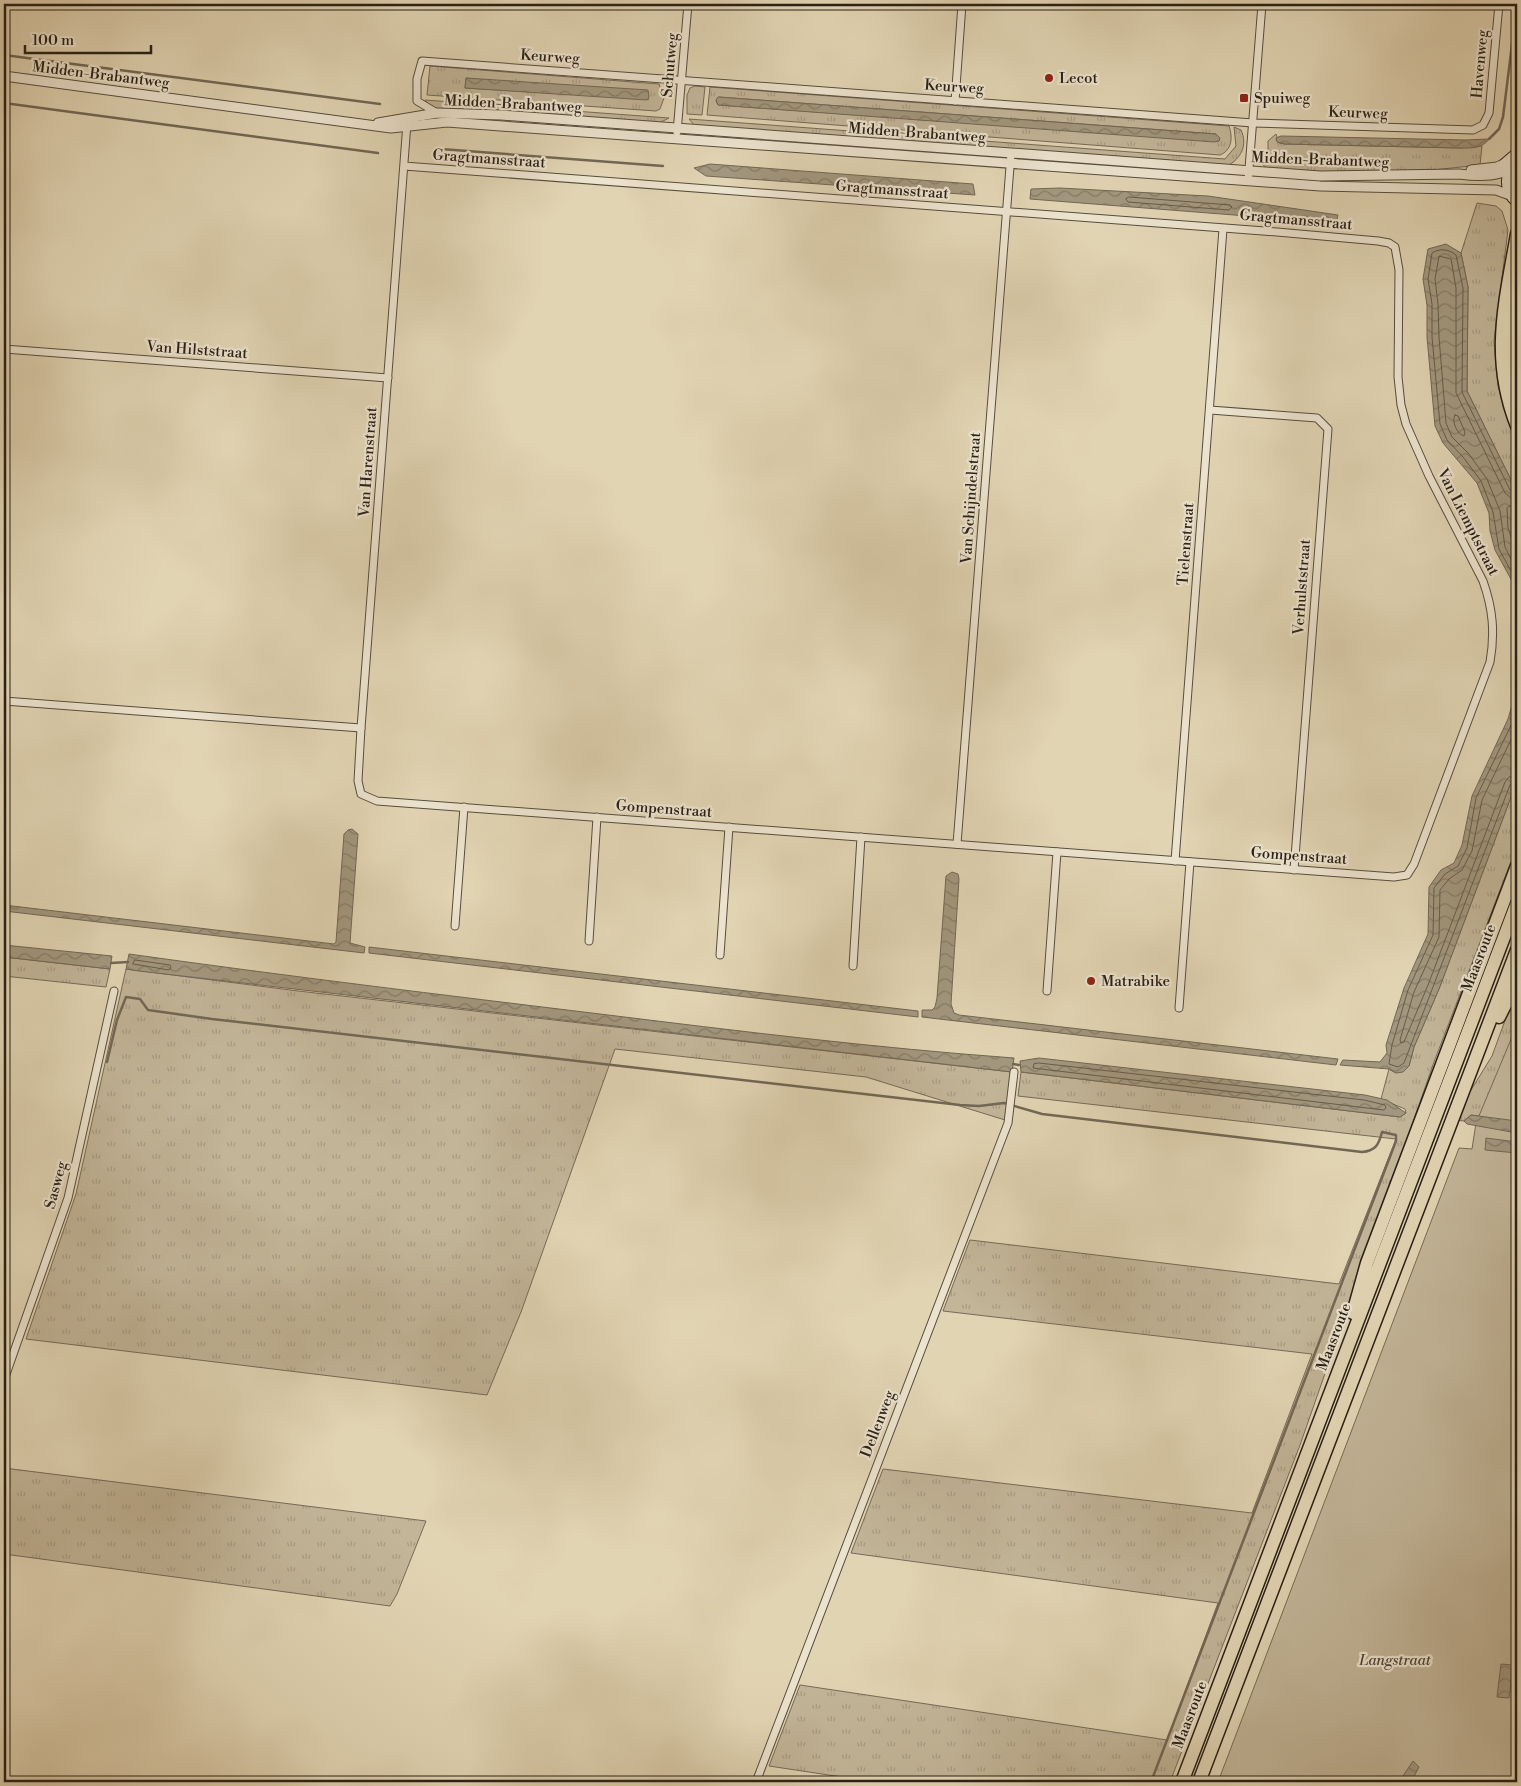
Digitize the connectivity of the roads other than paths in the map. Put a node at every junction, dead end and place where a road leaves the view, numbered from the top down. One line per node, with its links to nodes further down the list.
1 (688, 4): 6 (street, Schutweg)
2 (962, 4): 7 (street)
3 (1262, 4): 10 (street)
4 (1499, 4): 11 (street, Havenweg)
5 (4, 76): 9 (street, Midden-Brabantweg)
6 (683, 80): 7 (street, Keurweg); 8 (street, Keurweg); 12 (street, Schutweg)
7 (954, 101): 10 (street, Keurweg)
8 (437, 113): 9 (street, Midden-Brabantweg); 12 (street, Midden-Brabantweg)
9 (407, 122): 12 (street, Midden-Brabantweg); 17 (street, Van Harenstraat)
10 (1252, 124): 11 (street, Keurweg); 18 (street)
11 (1483, 125)
12 (677, 133): 14 (street, Midden-Brabantweg); 15 (street, Midden-Brabantweg)
13 (1517, 152): 16 (main road)
14 (1011, 154): 15 (street, Van Schijndelstraat); 18 (street, Midden-Brabantweg)
15 (1010, 164): 18 (street, Midden-Brabantweg); 20 (street, Van Schijndelstraat)
16 (1510, 164): 18 (street, Midden-Brabantweg); 19 (main road)
17 (404, 166): 20 (street, Gragtmansstraat); 26 (street, Van Harenstraat)
18 (1248, 176): 19 (street, Midden-Brabantweg)
19 (1513, 194)
20 (1006, 211): 21 (street, Gragtmansstraat); 37 (street, Van Schijndelstraat)
21 (1223, 228): 23 (street, Gragtmansstraat); 28 (street, Tielenstraat)
22 (1517, 234): 29 (highway)
23 (1378, 241): 43 (street, Van Liemptstraat)
24 (1517, 299): 27 (highway)
25 (4, 349): 26 (street, Van Hilststraat)
26 (388, 378): 31 (street, Van Harenstraat)
27 (1517, 404)
28 (1210, 410): 39 (street, Tielenstraat); 42 (street, Verhulststraat)
29 (1517, 426)
30 (4, 701): 31 (street)
31 (361, 728): 32 (street, Van Harenstraat)
32 (372, 800): 33 (street, Gompenstraat)
33 (464, 807): 34 (street, Gompenstraat); 45 (street)
34 (597, 817): 35 (street, Gompenstraat); 46 (street, Gompenstraat)
35 (730, 827): 36 (street, Gompenstraat); 48 (street, Gompenstraat)
36 (861, 837): 37 (street, Gompenstraat); 49 (street)
37 (957, 844): 38 (street, Gompenstraat)
38 (1057, 852): 39 (street, Gompenstraat); 52 (street)
39 (1176, 861): 40 (street, Gompenstraat)
40 (1190, 862): 42 (street, Gompenstraat); 53 (street)
41 (1517, 866): 57 (highway)
42 (1294, 870): 43 (street, Gompenstraat)
43 (1407, 875)
44 (1517, 903): 57 (highway, Maasroute)
45 (455, 926)
46 (589, 941)
47 (1517, 950): 54 (highway)
48 (720, 955)
49 (852, 966)
50 (1517, 981): 54 (highway)
51 (114, 991): 56 (street, Sasweg)
52 (1048, 992)
53 (1179, 1008)
54 (1475, 1061): 60 (highway)
55 (1014, 1072): 58 (street, Dellenweg)
56 (4, 1380)
57 (1333, 1386): 59 (highway, Maasroute)
58 (756, 1782)
59 (1182, 1782)
60 (1199, 1782)

